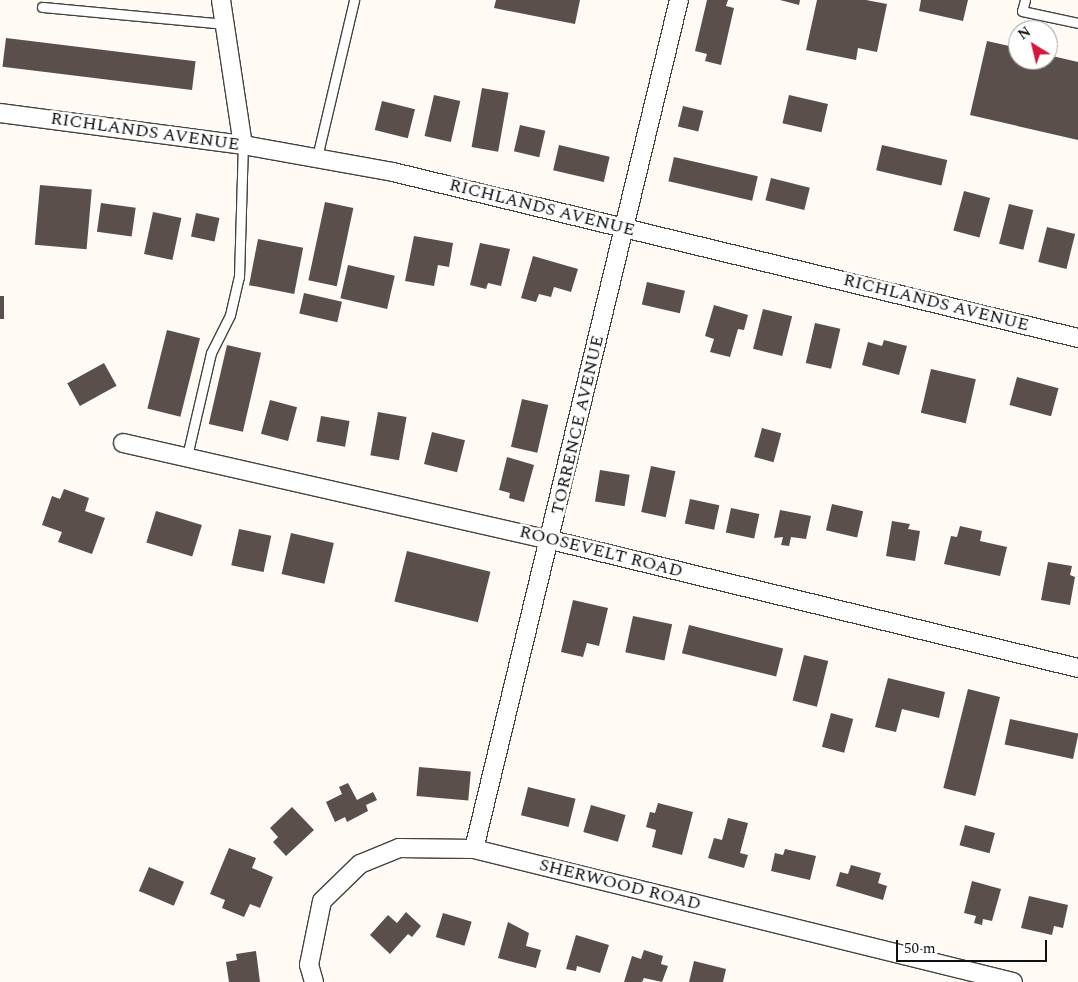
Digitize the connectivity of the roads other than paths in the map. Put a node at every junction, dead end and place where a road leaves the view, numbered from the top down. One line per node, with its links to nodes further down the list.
1 (221, 0): 7 (street)
2 (354, 0): 10 (lane)
3 (679, 0): 11 (street, TORRENCE AVENUE)
4 (1025, 0): 6 (lane)
5 (42, 7): 7 (lane)
6 (1078, 23)
7 (226, 24): 9 (street)
8 (0, 113): 9 (street, RICHLANDS AVENUE)
9 (243, 145): 10 (street, RICHLANDS AVENUE); 14 (lane)
10 (317, 157): 11 (street, RICHLANDS AVENUE)
11 (623, 228): 12 (street, RICHLANDS AVENUE); 15 (street, TORRENCE AVENUE)
12 (1078, 338)
13 (123, 443): 14 (street, ROOSEVELT ROAD)
14 (187, 456): 15 (street, ROOSEVELT ROAD)
15 (551, 540): 16 (street, ROOSEVELT ROAD); 17 (street, TORRENCE AVENUE)
16 (1078, 668)
17 (474, 849): 18 (street, SHERWOOD ROAD); 19 (street, SHERWOOD ROAD)
18 (314, 982)
19 (1013, 982)

